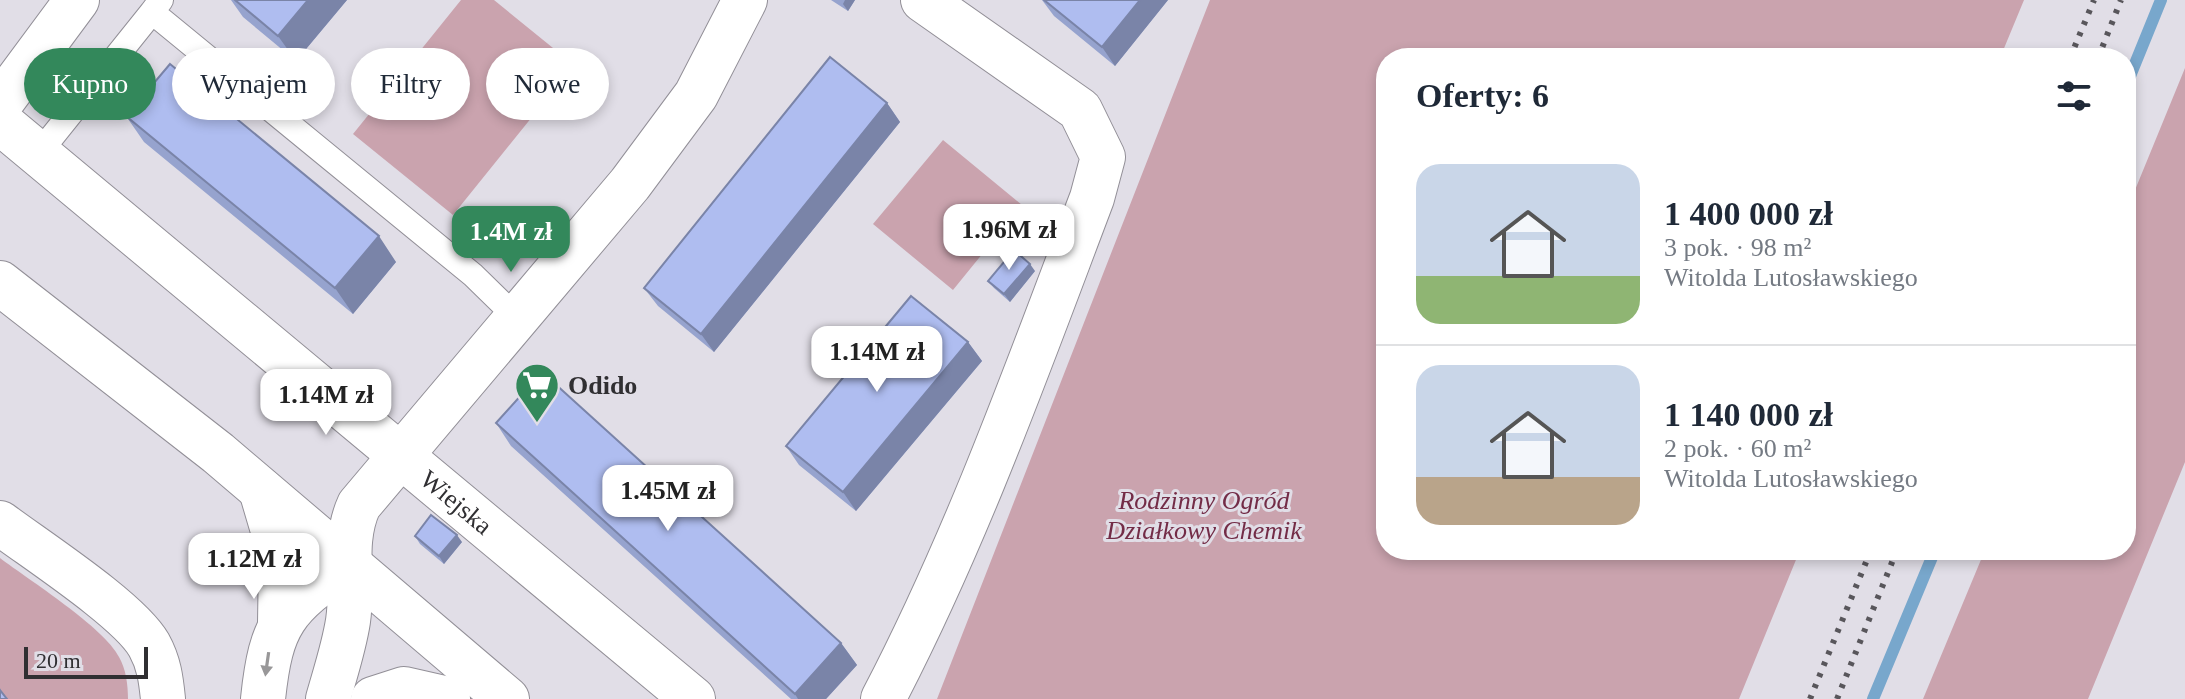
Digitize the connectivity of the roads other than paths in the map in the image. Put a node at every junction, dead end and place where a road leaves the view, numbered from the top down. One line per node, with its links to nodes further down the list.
1 (77, 0): 5 (street)
2 (745, 0): 9 (street)
3 (923, 0): 22 (street)
4 (157, 6): 7 (lane); 9 (lane)
5 (0, 104)
6 (0, 122): 7 (street, Wiejska)
7 (39, 153): 10 (street, Wiejska)
8 (0, 283): 11 (street)
9 (518, 319): 10 (street)
10 (400, 452): 13 (street); 21 (street, Wiejska)
11 (261, 490): 13 (street); 14 (street)
12 (0, 523): 15 (street)
13 (348, 564): 14 (street); 17 (street); 20 (street)
14 (280, 623): 16 (street, one-way to 16)
15 (163, 699)
16 (263, 699)
17 (328, 699)
18 (373, 699): 19 (street)
19 (448, 699)
20 (507, 699)
21 (693, 699)
22 (883, 699)

